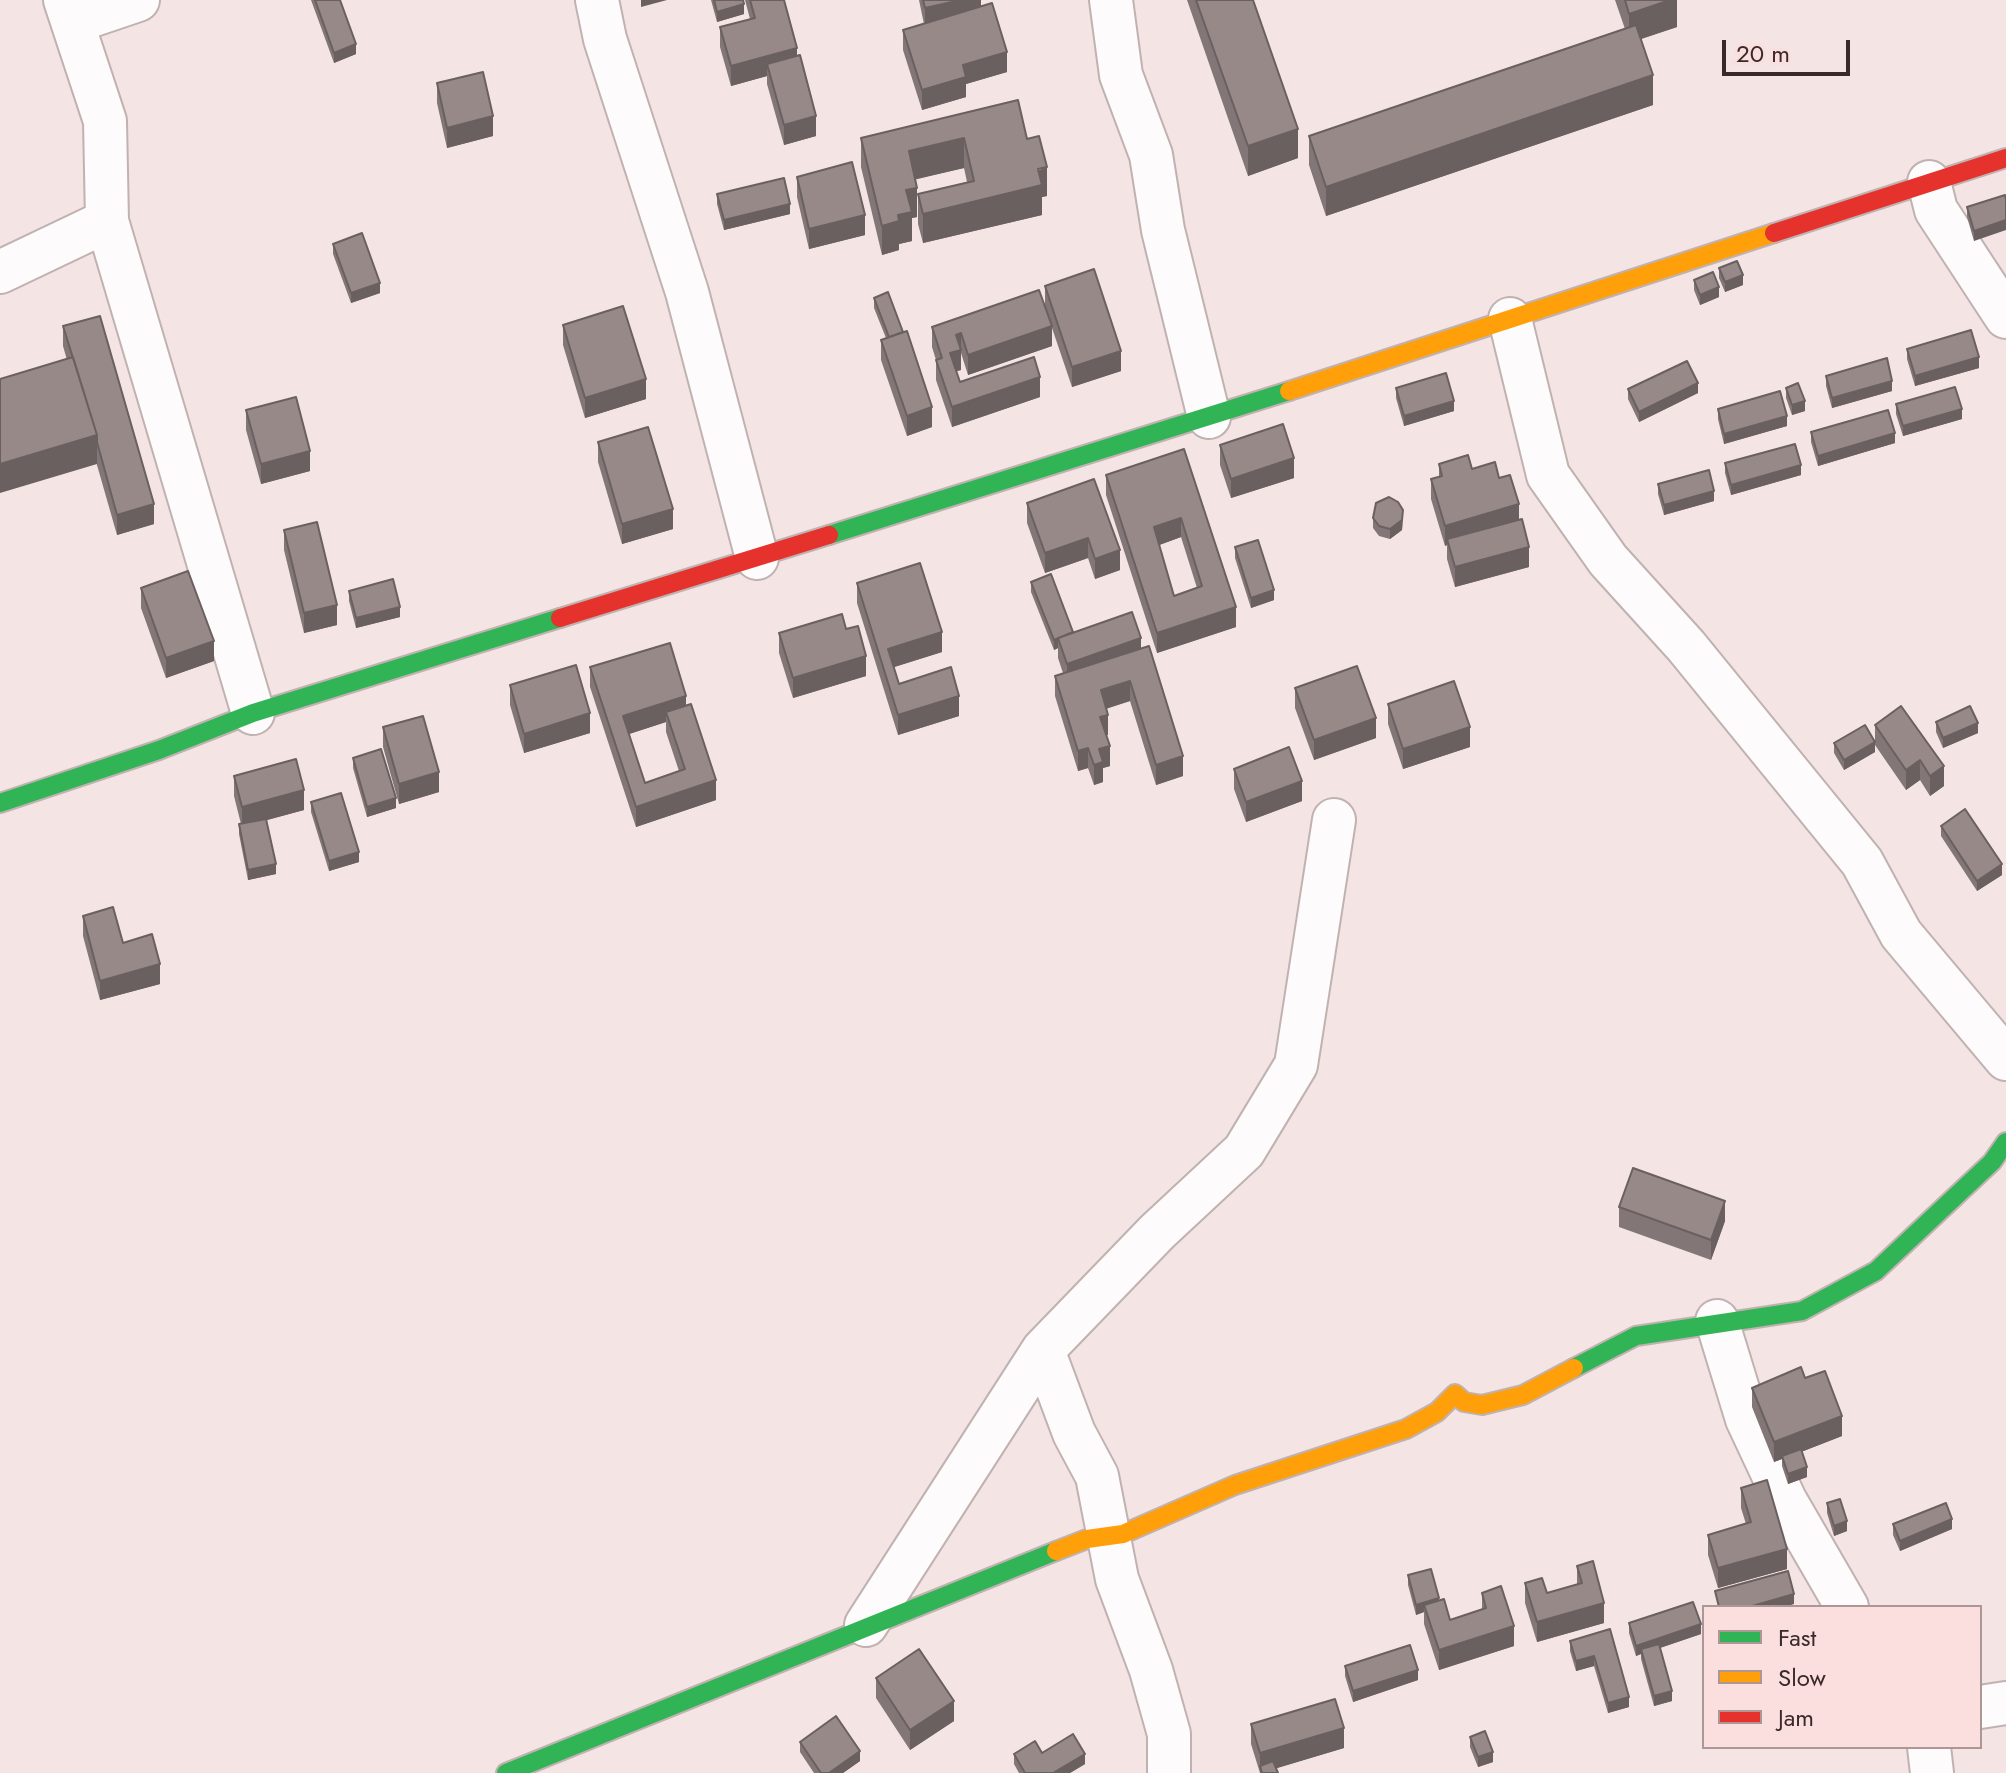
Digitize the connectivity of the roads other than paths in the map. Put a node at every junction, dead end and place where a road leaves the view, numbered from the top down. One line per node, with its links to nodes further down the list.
1 (138, 0): 4 (street)
2 (597, 0): 12 (street)
3 (1111, 0): 11 (street)
4 (69, 11): 7 (street)
5 (2006, 158): 6 (street)
6 (1929, 182): 9 (street); 10 (street)
7 (107, 221): 8 (street); 13 (street)
8 (0, 272)
9 (2006, 317)
10 (1510, 319): 11 (street); 16 (street)
11 (1209, 417): 12 (street)
12 (757, 558): 13 (street)
13 (253, 713): 14 (street)
14 (0, 803)
15 (1334, 820): 19 (street)
16 (2006, 1059)
17 (2006, 1142): 18 (street)
18 (1717, 1321): 20 (street); 21 (street)
19 (1043, 1350): 20 (street); 22 (street)
20 (1108, 1537): 22 (street); 27 (street)
21 (1846, 1605)
22 (866, 1625): 26 (street)
23 (2006, 1703): 24 (street)
24 (1982, 1707)
25 (1929, 1749): 28 (street)
26 (506, 1773)
27 (1169, 1773)
28 (1932, 1773)

